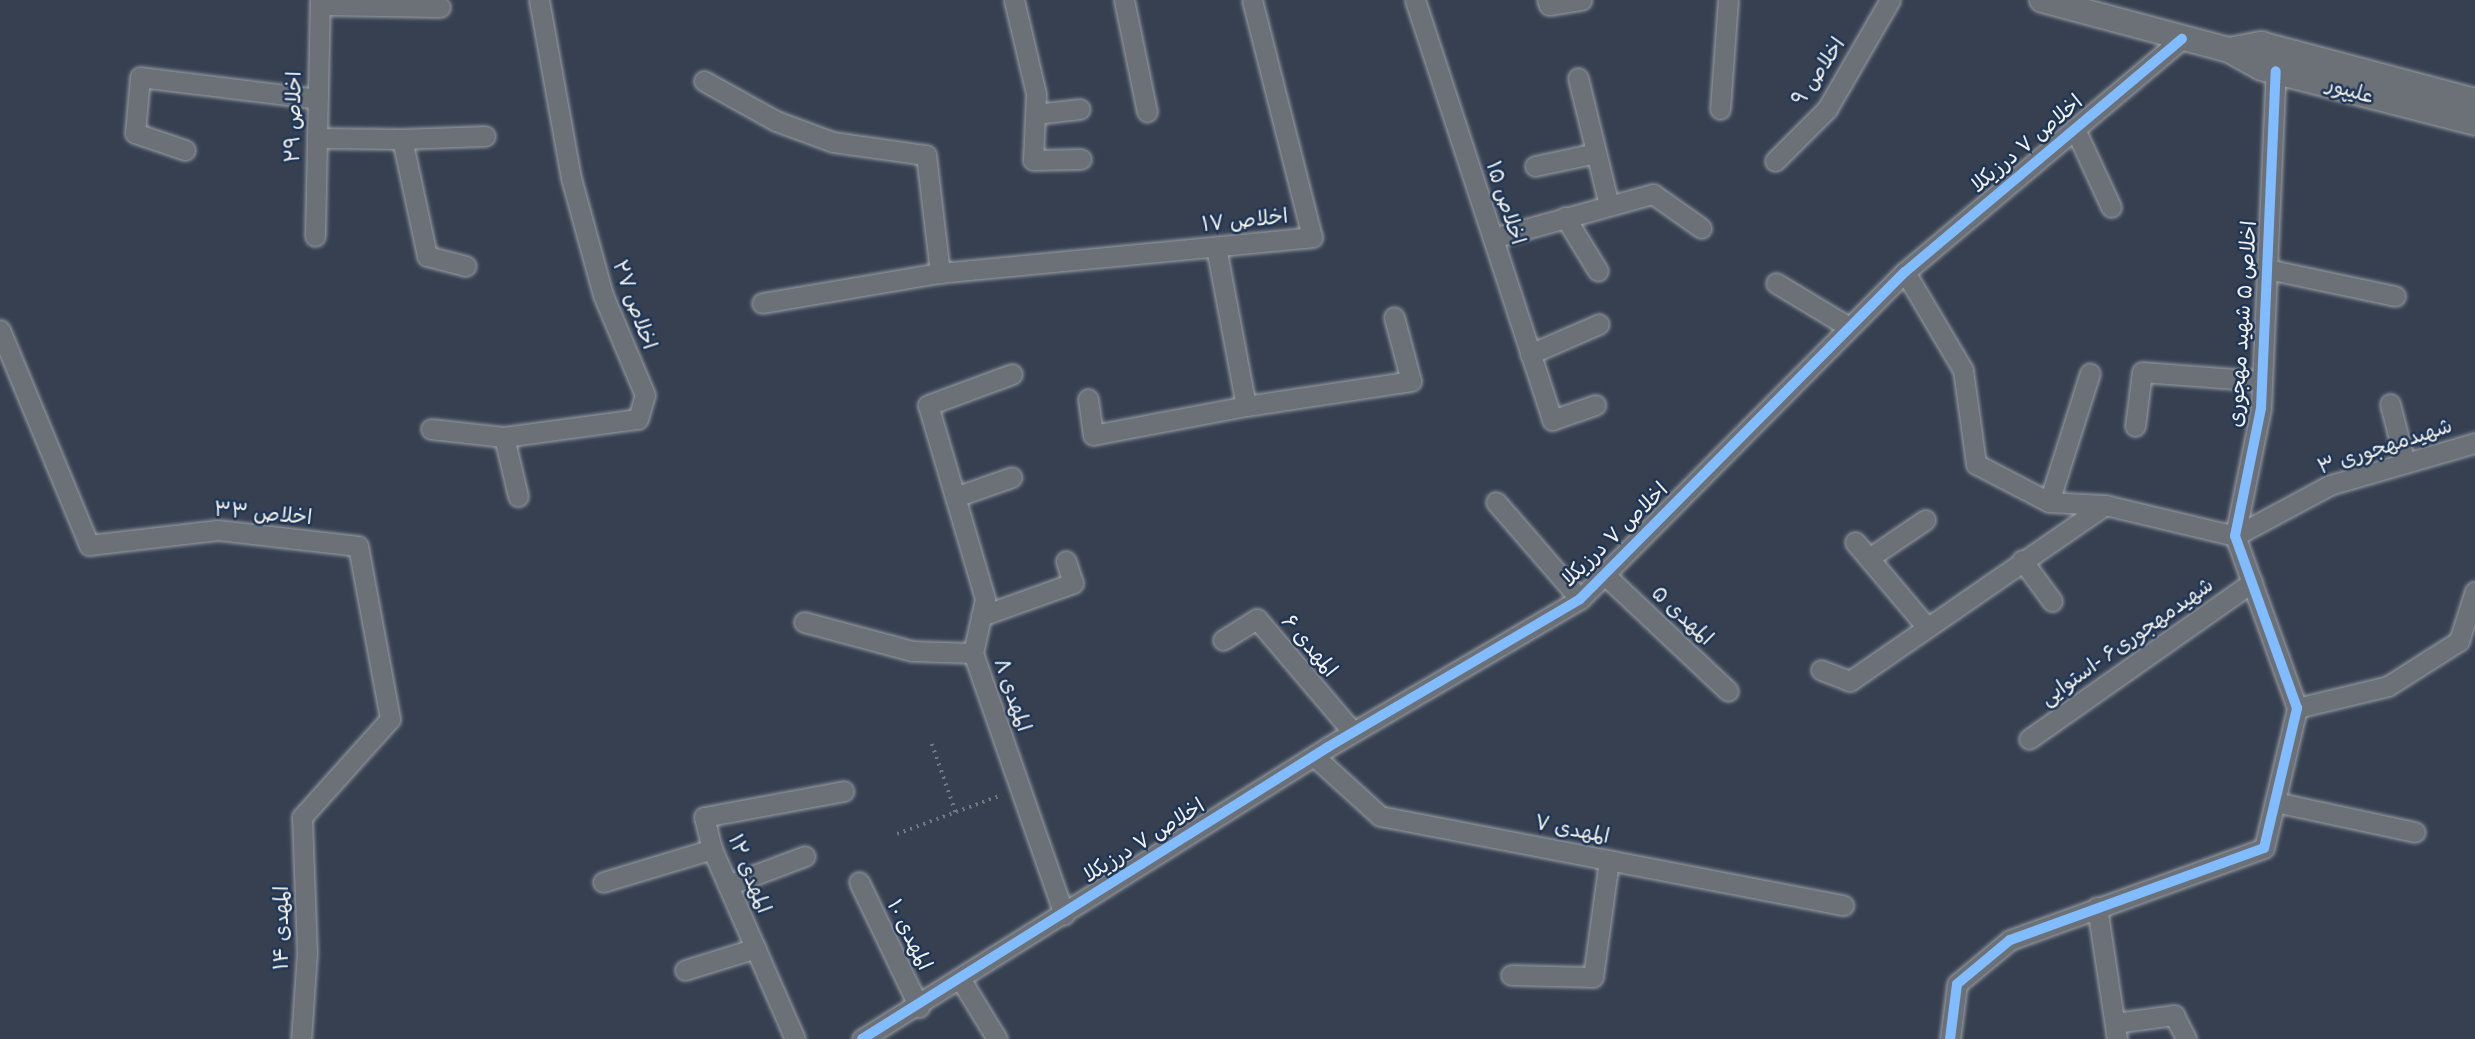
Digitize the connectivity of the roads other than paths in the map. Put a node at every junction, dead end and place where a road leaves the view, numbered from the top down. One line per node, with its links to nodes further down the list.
1 (538, 0): 63 (street, اخلاص ۲۷)
2 (1014, 0): 23 (street)
3 (1124, 0): 22 (street)
4 (1252, 0): 40 (street, اخلاص ۱۷)
5 (1415, 0): 39 (street, اخلاص ۱۵)
6 (1548, 0): 7 (street)
7 (1582, 0)
8 (1728, 0): 21 (street)
9 (1891, 0): 32 (street, اخلاص ۹)
10 (2042, 0): 13 (main road, علیپور)
11 (320, 2): 12 (street); 18 (street, اخلاص ۲۹)
12 (440, 7)
13 (2182, 39): 14 (main road, علیپور); 25 (street, اخلاص ۷ درزیکلا)
14 (2229, 50): 15 (main road, علیپور); 19 (main road, علیپور)
15 (2276, 71): 24 (main road, علیپور); 42 (street, اخلاص ۵ شهید مهجوری)
16 (1578, 78): 30 (street)
17 (704, 81): 45 (street)
18 (318, 99): 27 (street, اخلاص ۲۹); 29 (street)
19 (2475, 101)
20 (1080, 109): 23 (street)
21 (1720, 109)
22 (1147, 112)
23 (1035, 114): 31 (street)
24 (2475, 123)
25 (2075, 129): 35 (street); 44 (street, اخلاص ۷ درزیکلا)
26 (485, 136): 28 (street)
27 (317, 138): 28 (street); 38 (street, اخلاص ۲۹)
28 (402, 139): 41 (street)
29 (185, 150)
30 (1596, 153): 33 (street); 34 (street)
31 (1081, 159)
32 (1775, 161)
33 (1535, 166)
34 (1609, 205): 36 (street); 37 (street)
35 (2111, 207)
36 (1565, 217): 39 (street); 43 (street)
37 (1701, 228)
38 (314, 236)
39 (1493, 237): 53 (street, اخلاص ۱۵)
40 (1216, 247): 45 (street, اخلاص ۱۷); 60 (street)
41 (466, 266)
42 (2267, 269): 47 (street); 56 (street, اخلاص ۵ شهید مهجوری)
43 (1598, 271)
44 (1905, 272): 51 (street, اخلاص ۷ درزیکلا); 70 (street)
45 (940, 273): 48 (street, اخلاص ۱۷)
46 (1776, 283): 51 (street)
47 (2395, 296)
48 (762, 303)
49 (1394, 317): 60 (street)
50 (1599, 324): 53 (street)
51 (1849, 327): 78 (street, اخلاص ۷ درزیکلا)
52 (0, 330): 96 (street, اخلاص ۳۳)
53 (1530, 354): 59 (street, اخلاص ۱۵)
54 (2090, 373): 70 (street)
55 (1012, 374): 68 (street, المهدی ۸)
56 (2262, 381): 61 (street); 73 (street, اخلاص ۵ شهید مهجوری)
57 (1088, 399): 60 (street)
58 (2390, 404): 65 (street)
59 (1595, 405)
60 (1246, 406)
61 (2135, 426)
62 (431, 429): 63 (street, اخلاص ۲۷)
63 (504, 437): 67 (street)
64 (2475, 443): 65 (street, شهیدمهجوری ۳)
65 (2405, 463): 73 (street, شهیدمهجوری ۳)
66 (1012, 477): 68 (street)
67 (518, 496)
68 (955, 497): 83 (street, المهدی ۸)
69 (1496, 502): 81 (street)
70 (2049, 502): 71 (street)
71 (2105, 505): 73 (street); 76 (street)
72 (1926, 520): 75 (street)
73 (2235, 536): 79 (street)
74 (1855, 542): 75 (street)
75 (1869, 558): 85 (street)
76 (2022, 560): 82 (street); 85 (street)
77 (1066, 561): 83 (street)
78 (1605, 575): 81 (street, اخلاص ۷ درزیکلا); 89 (street, المهدی ۵)
79 (2252, 582): 90 (street); 92 (street, شهیدمهجوری۶ -استوایی)
80 (2475, 592): 90 (street)
81 (1580, 599): 91 (street, اخلاص ۷ درزیکلا)
82 (2052, 601)
83 (981, 617): 87 (street, المهدی ۸)
84 (804, 622): 87 (street)
85 (1926, 626): 88 (street)
86 (1223, 640): 91 (street, المهدی ۶)
87 (973, 653): 106 (street, المهدی ۸)
88 (1821, 670)
89 (1728, 691)
90 (2297, 708): 95 (street)
91 (1353, 732): 93 (street, اخلاص ۷ درزیکلا)
92 (2029, 739)
93 (1314, 756): 100 (street, المهدی ۷); 106 (street, اخلاص ۷ درزیکلا)
94 (844, 791): 98 (street, المهدی ۱۲)
95 (2275, 802): 97 (street); 105 (street)
96 (302, 817): 114 (street, المهدی ۱۴)
97 (2415, 832)
98 (712, 849): 101 (street); 103 (street, المهدی ۱۲)
99 (806, 856): 103 (street)
100 (1609, 860): 104 (street, المهدی ۷); 109 (street)
101 (603, 882)
102 (859, 882): 111 (street, المهدی ۱۰)
103 (728, 885): 107 (street, المهدی ۱۲)
104 (1844, 905)
105 (2097, 907): 112 (street); 118 (street)
106 (1064, 915): 110 (street, اخلاص ۷ درزیکلا)
107 (756, 948): 108 (street); 115 (street, المهدی ۱۲)
108 (685, 970)
109 (1511, 975)
110 (961, 980): 111 (street, اخلاص ۷ درزیکلا); 117 (street)
111 (919, 1007): 113 (street, اخلاص ۷ درزیکلا)
112 (2116, 1031): 119 (street)
113 (883, 1034): 116 (street, اخلاص ۷ درزیکلا)
114 (301, 1039)
115 (795, 1039)
116 (862, 1039)
117 (997, 1039)
118 (1950, 1039)
119 (2186, 1039)

